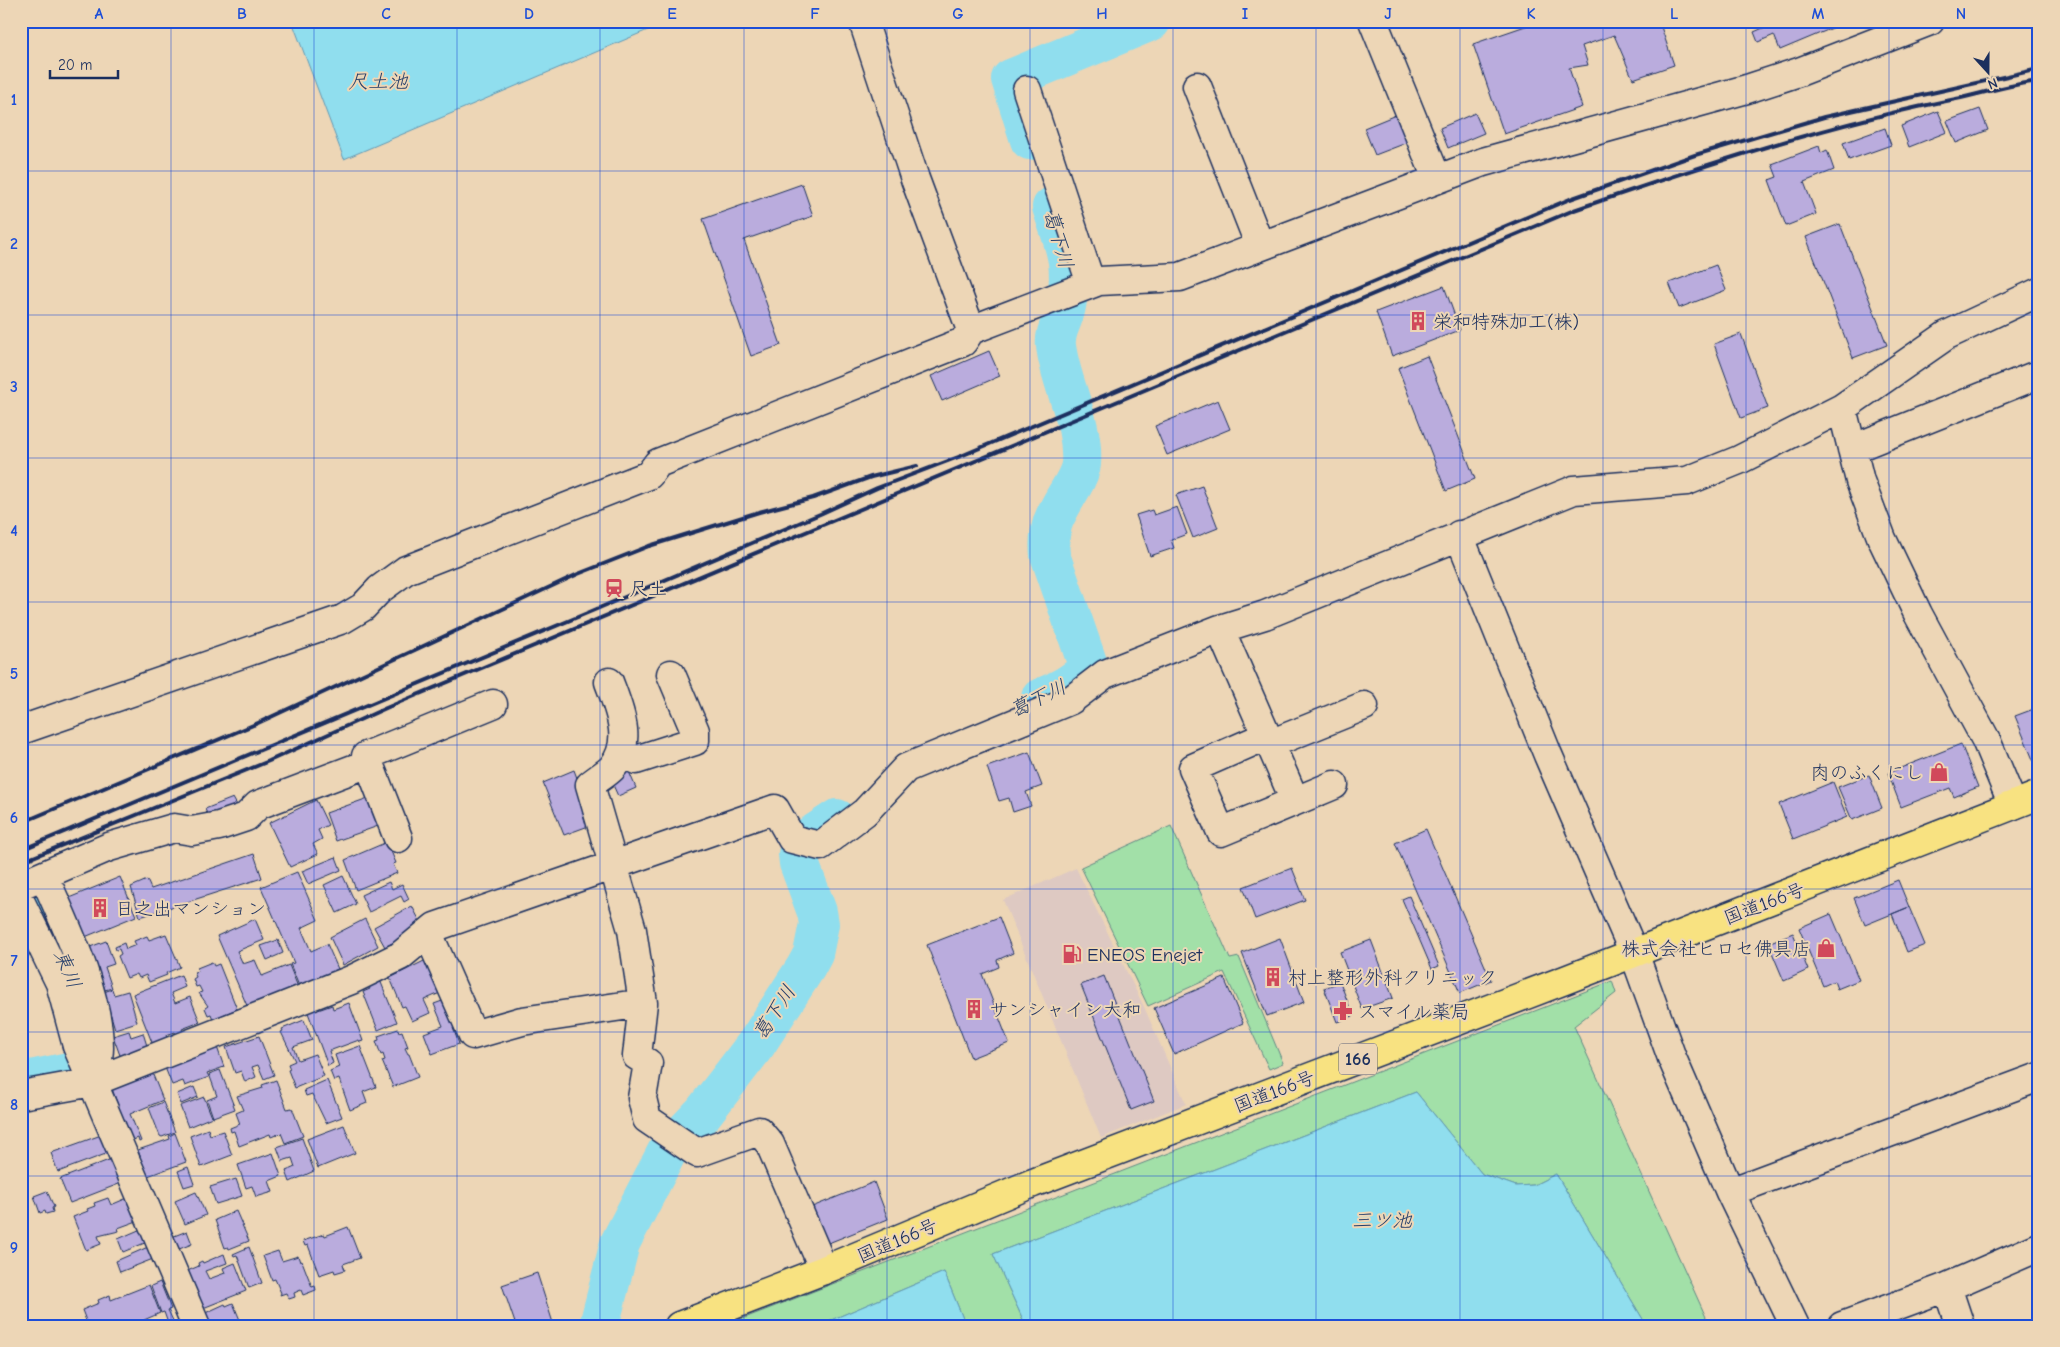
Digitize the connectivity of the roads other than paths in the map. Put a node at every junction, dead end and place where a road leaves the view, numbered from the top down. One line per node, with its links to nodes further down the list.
1 (863, 21): 11 (street)
2 (1373, 21): 7 (street)
3 (1930, 21): 4 (street)
4 (1875, 31): 7 (street)
5 (1197, 86): 8 (street)
6 (1027, 90): 9 (street)
7 (1437, 179): 8 (street)
8 (1260, 246): 9 (street)
9 (1091, 284): 11 (street)
10 (2039, 292): 13 (street)
11 (971, 330): 21 (street)
12 (2032, 377): 14 (street)
13 (1842, 408): 14 (street); 15 (street)
14 (1852, 449): 28 (street)
15 (1459, 535): 16 (street); 34 (street)
16 (1220, 629): 22 (street); 30 (street)
17 (671, 674): 23 (street)
18 (609, 682): 23 (street)
19 (493, 704): 24 (street)
20 (1364, 706): 22 (street)
21 (21, 730)
22 (1268, 740): 27 (street); 27 (street)
23 (622, 753): 30 (street)
24 (369, 763): 29 (street); 31 (street)
25 (1334, 784): 27 (street)
26 (2039, 796): 28 (highway, 国道166号 / 166)
27 (1295, 801)
28 (2013, 806): 34 (highway, 国道166号 / 166)
29 (398, 838)
30 (614, 866): 33 (street); 35 (street)
31 (33, 881): 37 (street)
32 (21, 903): 37 (street)
33 (428, 933): 35 (street); 37 (street)
34 (1634, 953): 39 (street); 41 (highway, 国道166号 / 166)
35 (643, 1003): 41 (street)
36 (2039, 1077): 39 (street)
37 (93, 1082): 38 (street); 43 (street)
38 (21, 1095)
39 (1730, 1192): 45 (street)
40 (2039, 1247): 42 (street)
41 (824, 1270): 44 (highway, 国道166号 / 166)
42 (1947, 1287): 46 (street); 47 (street)
43 (196, 1326)
44 (679, 1326)
45 (1795, 1326)
46 (1842, 1326)
47 (1960, 1326)

